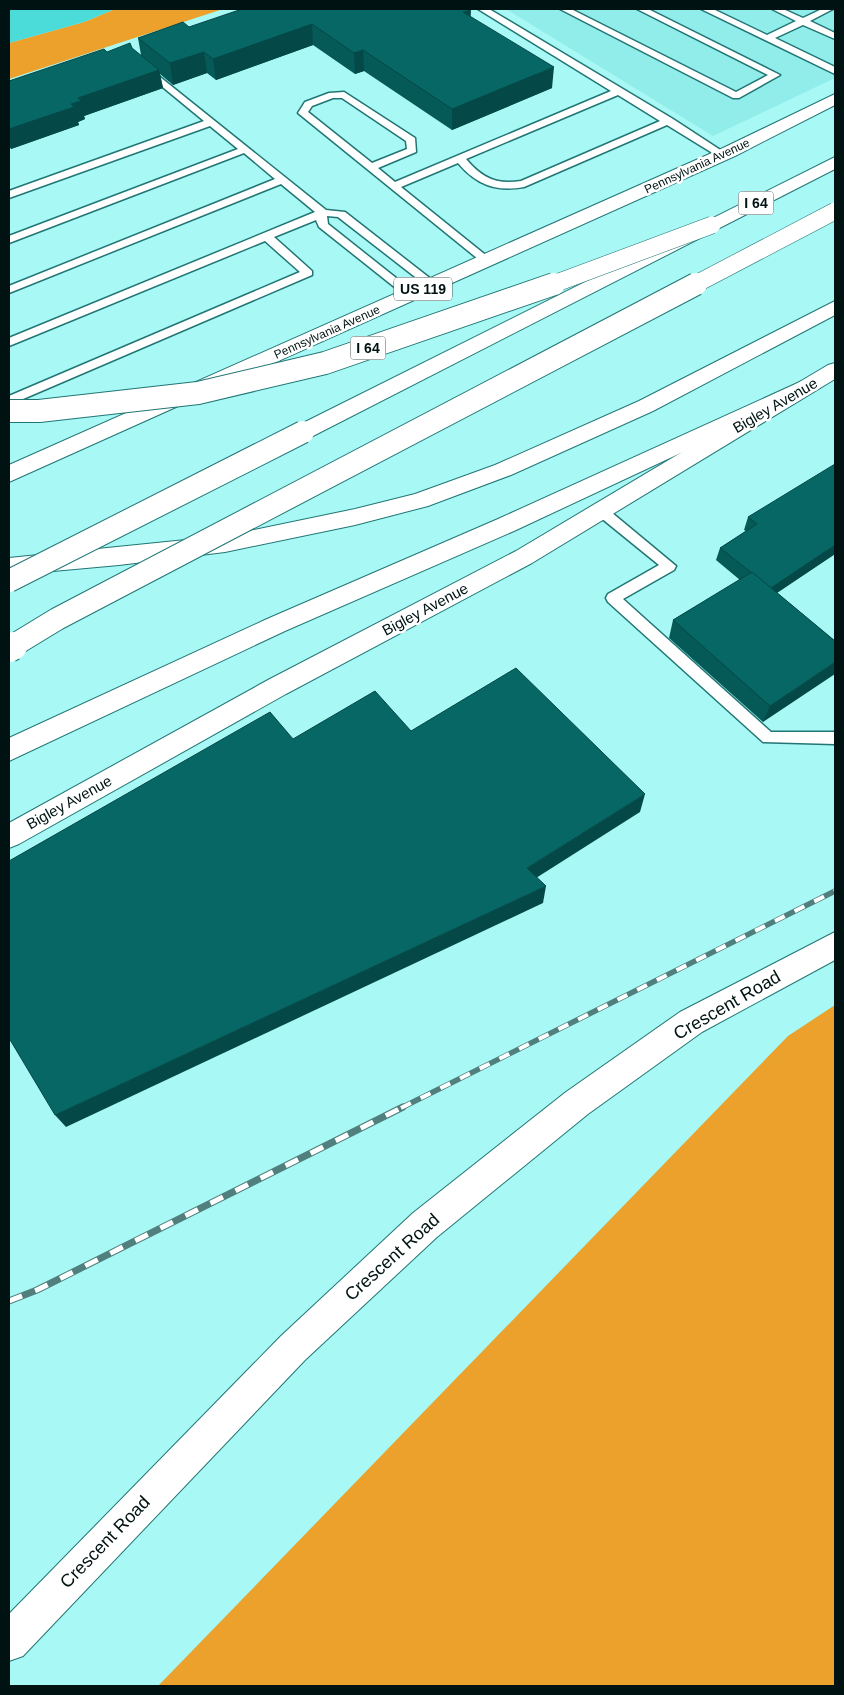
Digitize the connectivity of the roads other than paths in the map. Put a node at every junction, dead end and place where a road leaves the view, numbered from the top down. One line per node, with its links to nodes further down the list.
1 (483, 9): 12 (lane)
2 (565, 9): 3 (lane)
3 (641, 9)
4 (776, 9): 7 (lane)
5 (830, 9): 7 (lane)
6 (711, 10): 9 (lane)
7 (803, 21): 8 (lane); 9 (lane)
8 (835, 36)
9 (768, 38): 11 (lane)
10 (140, 63): 14 (lane)
11 (835, 71)
12 (619, 92): 15 (lane); 18 (lane)
13 (835, 99): 17 (main road, Pennsylvania Avenue / US 119)
14 (211, 122): 16 (lane); 23 (lane)
15 (669, 122): 17 (lane); 18 (lane)
16 (246, 149): 21 (lane); 28 (lane)
17 (723, 154): 29 (main road, Pennsylvania Avenue / US 119)
18 (459, 158): 22 (lane)
19 (835, 162): 26 (main road, I 64)
20 (370, 167): 20 (lane); 22 (lane)
21 (283, 180): 25 (lane); 31 (lane)
22 (394, 186): 29 (lane)
23 (9, 195)
24 (835, 211): 43 (main road, bridge)
25 (324, 213): 27 (lane); 30 (lane); 32 (lane)
26 (712, 225): 38 (main road, I 64, bridge); 42 (main road, bridge)
27 (266, 236): 34 (lane); 37 (lane)
28 (9, 240)
29 (487, 260): 30 (main road, Pennsylvania Avenue / US 119)
30 (432, 285): 32 (main road, Pennsylvania Avenue / US 119)
31 (9, 290)
32 (411, 295): 39 (main road, Pennsylvania Avenue / US 119)
33 (831, 308): 41 (main road, bridge)
34 (9, 342)
35 (835, 370): 36 (main road, Bigley Avenue)
36 (802, 388): 40 (main road, Bigley Avenue); 45 (main road)
37 (9, 401)
38 (9, 411)
39 (9, 474)
40 (600, 510): 44 (lane); 46 (main road, Bigley Avenue)
41 (9, 567)
42 (9, 581)
43 (9, 648)
44 (835, 738)
45 (9, 750)
46 (9, 836)
47 (835, 945): 48 (main road, Crescent Road)
48 (9, 1642)

